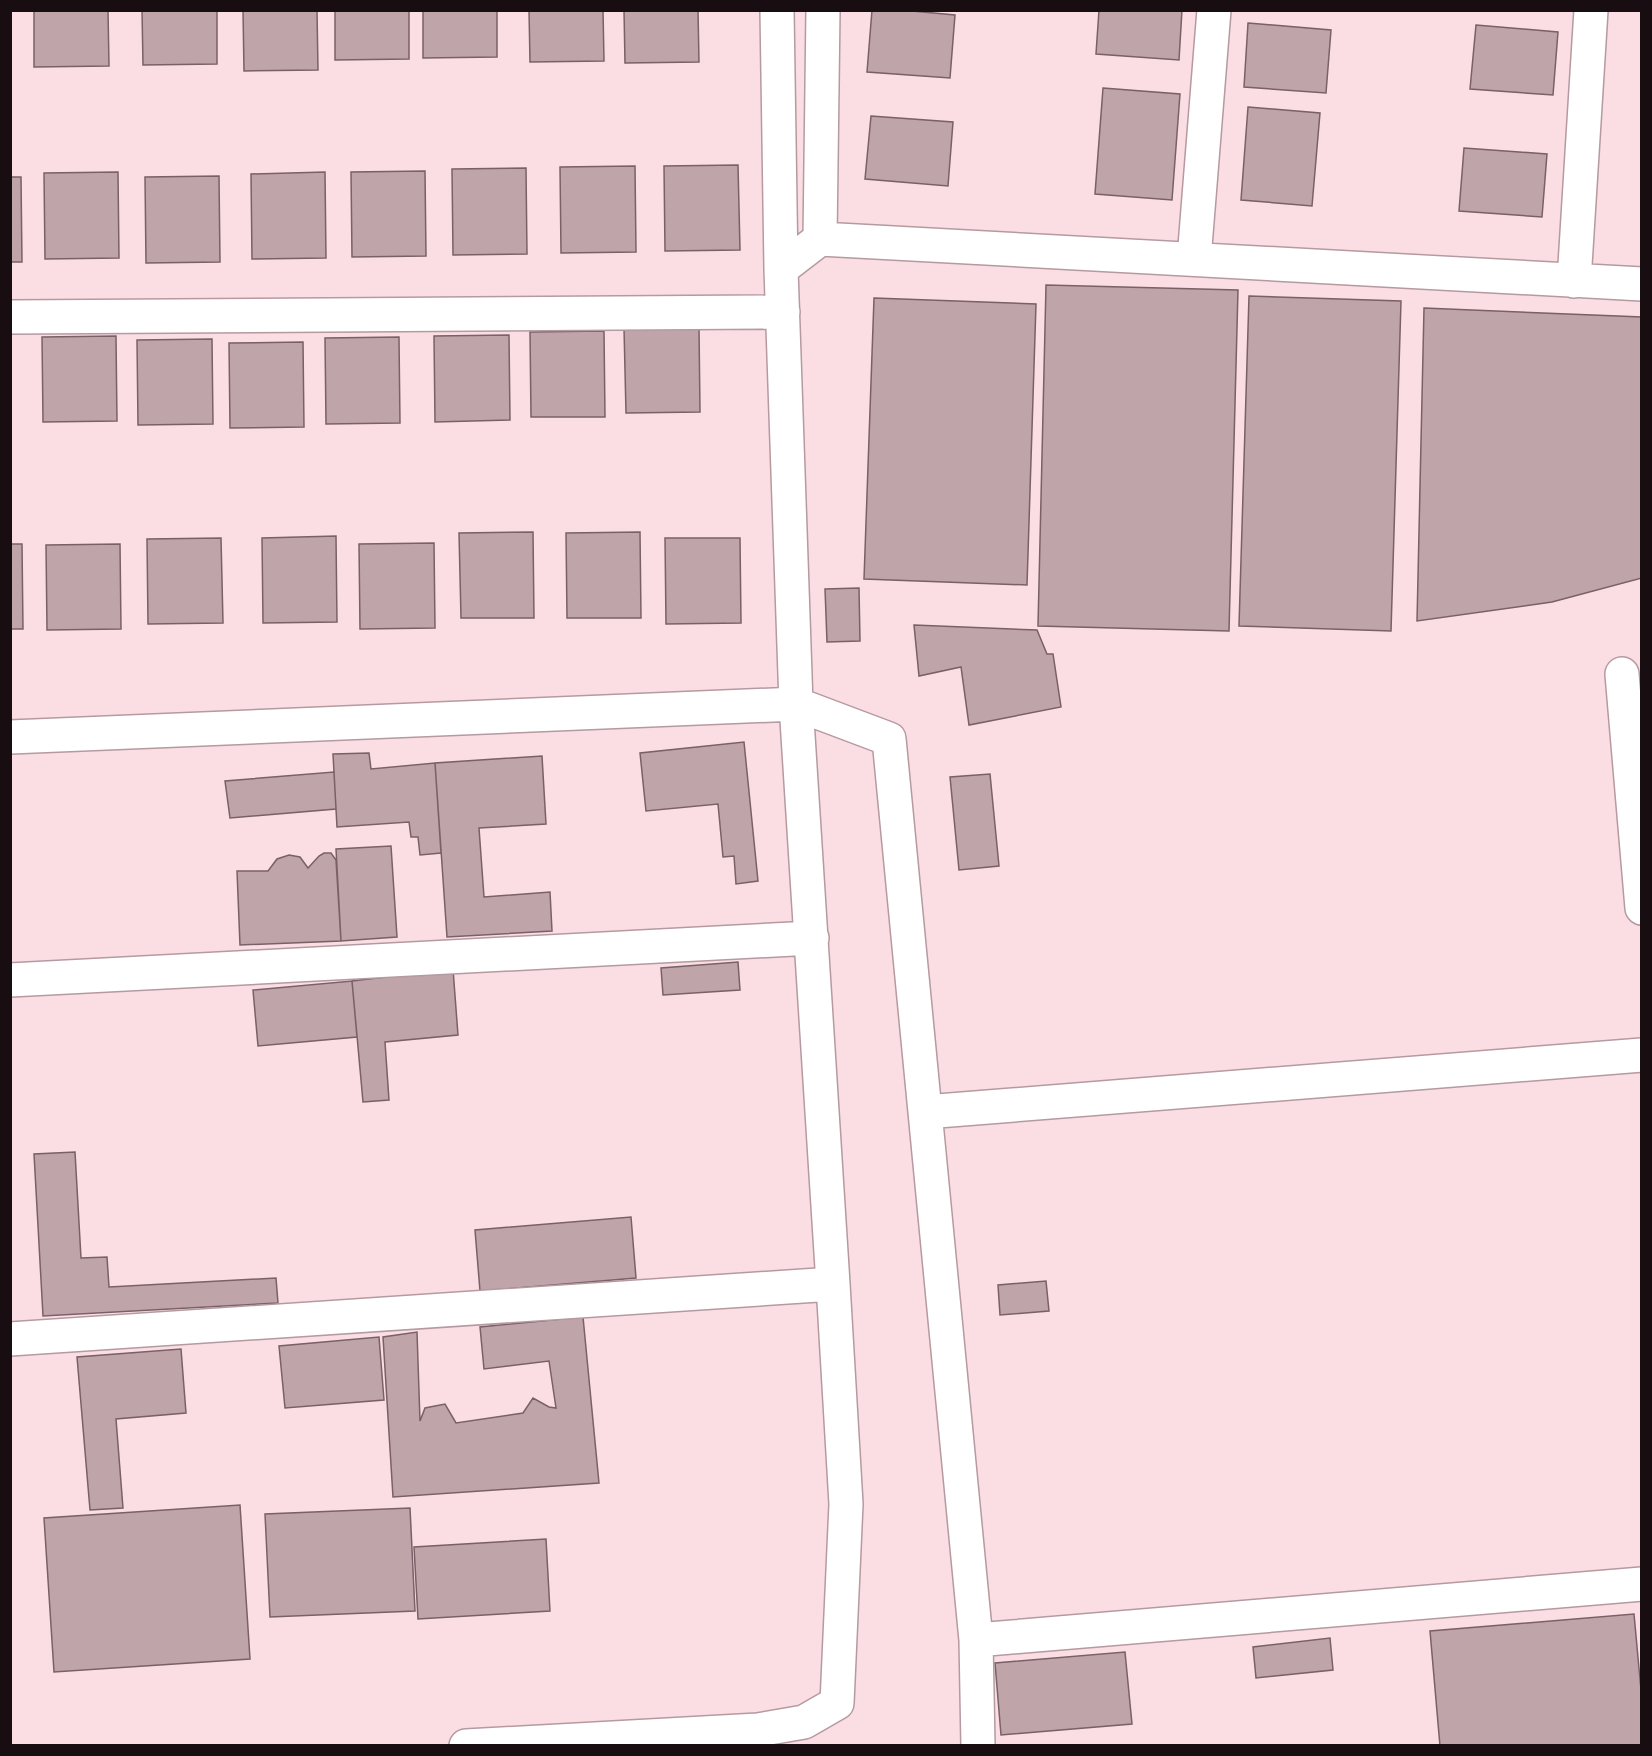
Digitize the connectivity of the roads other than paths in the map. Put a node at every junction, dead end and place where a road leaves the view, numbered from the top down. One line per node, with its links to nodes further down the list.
1 (777, 10): 7 (street)
2 (822, 10): 5 (street)
3 (1214, 10): 6 (street)
4 (1592, 10): 8 (street)
5 (820, 238): 6 (street); 7 (street)
6 (1194, 260): 8 (street)
7 (781, 269): 10 (street)
8 (1574, 281): 9 (street)
9 (1641, 284)
10 (783, 312): 11 (street); 13 (street)
11 (10, 317)
12 (1622, 674): 15 (street)
13 (796, 704): 14 (street); 16 (street); 19 (street)
14 (10, 737)
15 (1641, 908)
16 (812, 938): 17 (street); 20 (street)
17 (10, 980)
18 (1641, 1055): 19 (street)
19 (925, 1112): 23 (street)
20 (833, 1284): 21 (street); 24 (street)
21 (10, 1339)
22 (1641, 1584): 23 (street)
23 (976, 1640): 25 (street)
24 (466, 1746)
25 (978, 1746)

